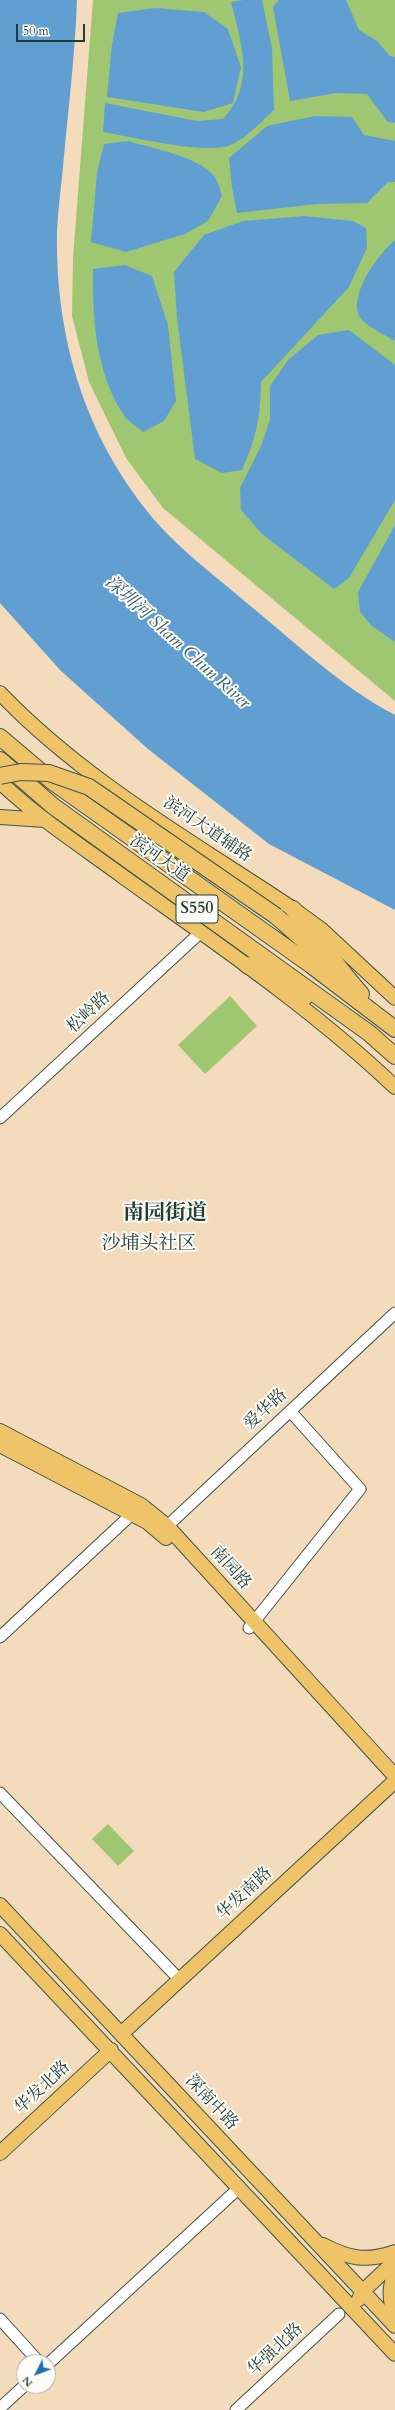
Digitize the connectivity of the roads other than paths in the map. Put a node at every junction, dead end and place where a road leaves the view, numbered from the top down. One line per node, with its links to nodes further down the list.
1 (0, 693): 8 (main road, 滨河大道辅路)
2 (0, 737): 13 (highway, 滨河大道 / S550)
3 (0, 760): 14 (highway, 滨河大道 / S550)
4 (0, 776): 11 (highway, bridge)
5 (0, 782): 7 (main road)
6 (0, 817): 7 (main road)
7 (45, 820): 9 (main road)
8 (294, 909): 11 (highway); 12 (main road, 滨河大道辅路)
9 (201, 932): 10 (main road); 17 (street, 松岭路)
10 (247, 965): 14 (highway); 16 (main road)
11 (345, 976): 13 (highway)
12 (395, 998)
13 (389, 1024)
14 (370, 1033): 15 (highway, 滨河大道 / S550)
15 (395, 1056)
16 (395, 1088)
17 (0, 1118)
18 (395, 1313): 19 (street, 爱华路)
19 (290, 1411): 23 (street, 爱华路); 24 (street)
20 (0, 1431): 23 (main road, 南园路)
21 (0, 1445): 22 (main road, 南园路)
22 (132, 1514): 23 (main road, 南园路); 25 (street)
23 (164, 1529): 24 (main road, 南园路)
24 (252, 1625): 26 (main road, 南园路)
25 (0, 1637)
26 (394, 1782): 30 (main road, 华发南路)
27 (0, 1793): 30 (street)
28 (0, 1905): 31 (main road, 深南中路)
29 (0, 1934): 32 (main road)
30 (179, 1979): 31 (main road, 华发南路)
31 (121, 2034): 36 (main road, 深南中路)
32 (108, 2047): 33 (main road, 华发北路); 34 (main road, 华发北路); 35 (main road)
33 (0, 2141)
34 (0, 2153)
35 (240, 2187): 44 (main road); 48 (street)
36 (315, 2241): 37 (main road); 40 (main road, 深南中路)
37 (395, 2252)
38 (395, 2261): 40 (main road)
39 (394, 2277): 42 (main road)
40 (363, 2291): 44 (main road); 45 (main road, 深南中路)
41 (339, 2314): 51 (street, 华强北路)
42 (395, 2316)
43 (0, 2319): 46 (street)
44 (364, 2320): 47 (main road)
45 (395, 2326)
46 (32, 2354)
47 (395, 2354)
48 (56, 2357)
49 (16, 2393): 50 (street)
50 (0, 2408)
51 (236, 2410)

